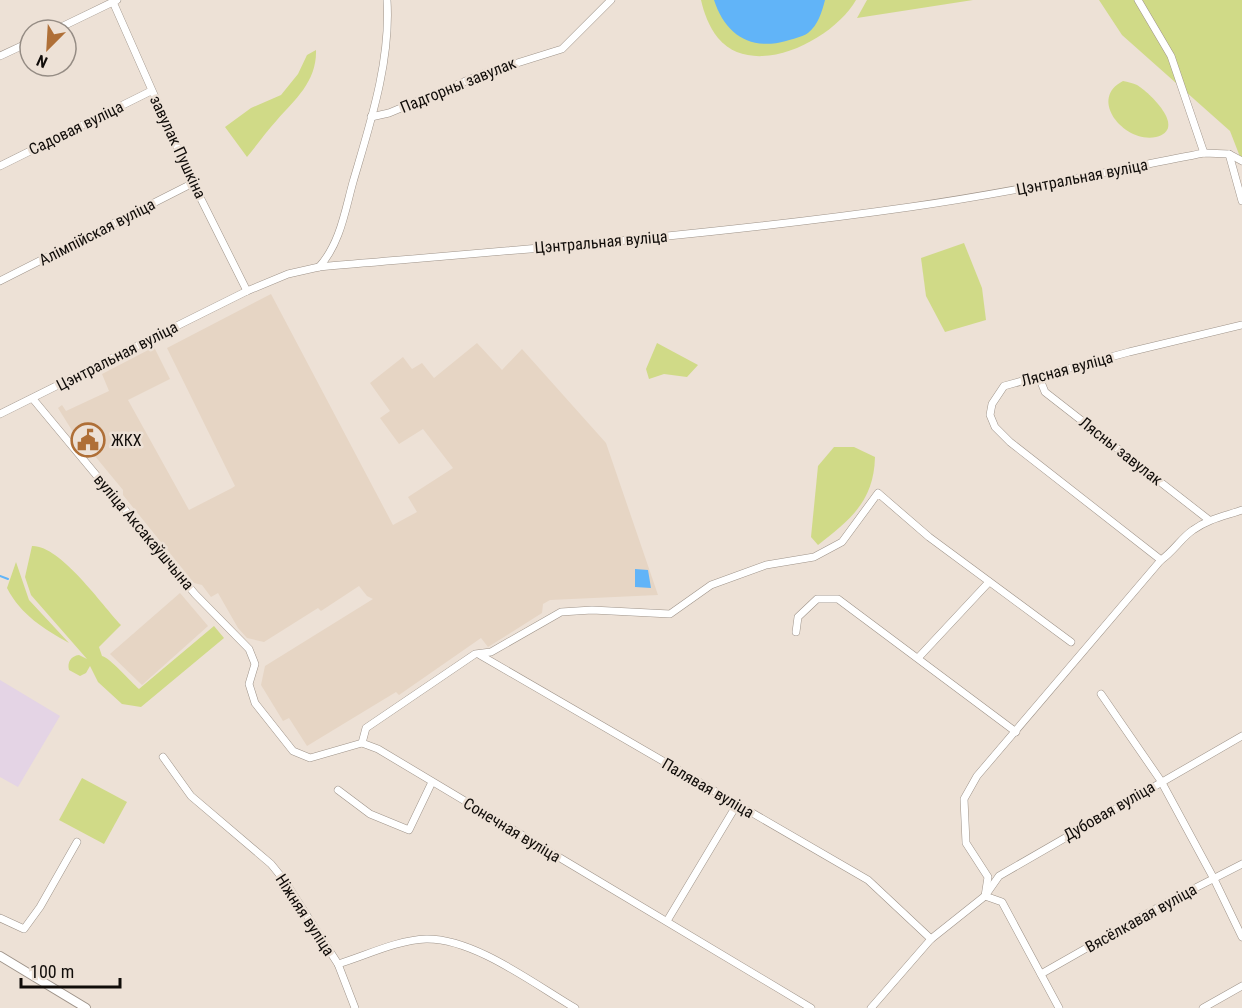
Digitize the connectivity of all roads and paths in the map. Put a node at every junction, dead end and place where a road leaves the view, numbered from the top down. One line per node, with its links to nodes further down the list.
1 (387, 0): 9 (street)
2 (611, 0): 9 (street, Падгорны завулак)
3 (1138, 0): 10 (street)
4 (115, 1): 5 (street); 8 (street, завулак Пушкіна)
5 (78, 19)
6 (18, 48): 7 (street)
7 (0, 56)
8 (152, 91): 13 (street, Садовая вуліца); 14 (street, завулак Пушкіна)
9 (371, 117): 16 (street)
10 (1204, 153): 11 (street, Цэнтральная вуліца); 16 (street, Цэнтральная вуліца)
11 (1228, 154): 12 (street); 15 (street)
12 (1242, 161)
13 (0, 166)
14 (193, 183): 17 (street, Алімпійская вуліца); 18 (street, завулак Пушкіна)
15 (1242, 201)
16 (319, 267): 18 (street, Цэнтральная вуліца)
17 (0, 281)
18 (247, 291): 21 (street, Цэнтральная вуліца)
19 (1242, 327): 20 (street, Лясная вуліца)
20 (1039, 377): 24 (street, Лясны завулак); 25 (street, Лясная вуліца)
21 (33, 399): 22 (street, Цэнтральная вуліца); 34 (street, вуліца Аксакаўшчына)
22 (0, 414)
23 (1242, 510): 24 (street)
24 (1209, 520): 25 (street)
25 (1161, 560): 32 (street)
26 (989, 582): 28 (street); 29 (street); 30 (street)
27 (796, 632): 30 (street)
28 (1071, 642)
29 (475, 654): 34 (street); 39 (street, Палявая вуліца)
30 (918, 658): 32 (street)
31 (1101, 694): 36 (street)
32 (1016, 732): 43 (street)
33 (1242, 736): 36 (street, Дубовая вуліца)
34 (362, 743): 37 (street, Сонечная вуліца)
35 (163, 757): 49 (street, Ніжняя вуліца)
36 (1161, 781): 42 (street); 43 (street, Дубовая вуліца)
37 (432, 782): 38 (street); 45 (street, Сонечная вуліца)
38 (338, 790)
39 (736, 806): 45 (street); 47 (street, Палявая вуліца)
40 (77, 842): 44 (street)
41 (1242, 864): 42 (street, Вясёлкавая вуліца)
42 (1214, 879): 46 (street); 50 (street, Вясёлкавая вуліца)
43 (985, 896): 47 (street, Дубовая вуліца); 50 (street)
44 (0, 918)
45 (667, 921): 55 (street, Сонечная вуліца)
46 (1242, 937)
47 (931, 939): 56 (street, Дубовая вуліца)
48 (0, 956): 52 (main road)
49 (338, 964): 53 (street, Ніжняя вуліца); 54 (street)
50 (1041, 974): 57 (street)
51 (1242, 986): 58 (street)
52 (87, 1008)
53 (355, 1008)
54 (575, 1008)
55 (811, 1008)
56 (871, 1008)
57 (1059, 1008)
58 (1203, 1008)

